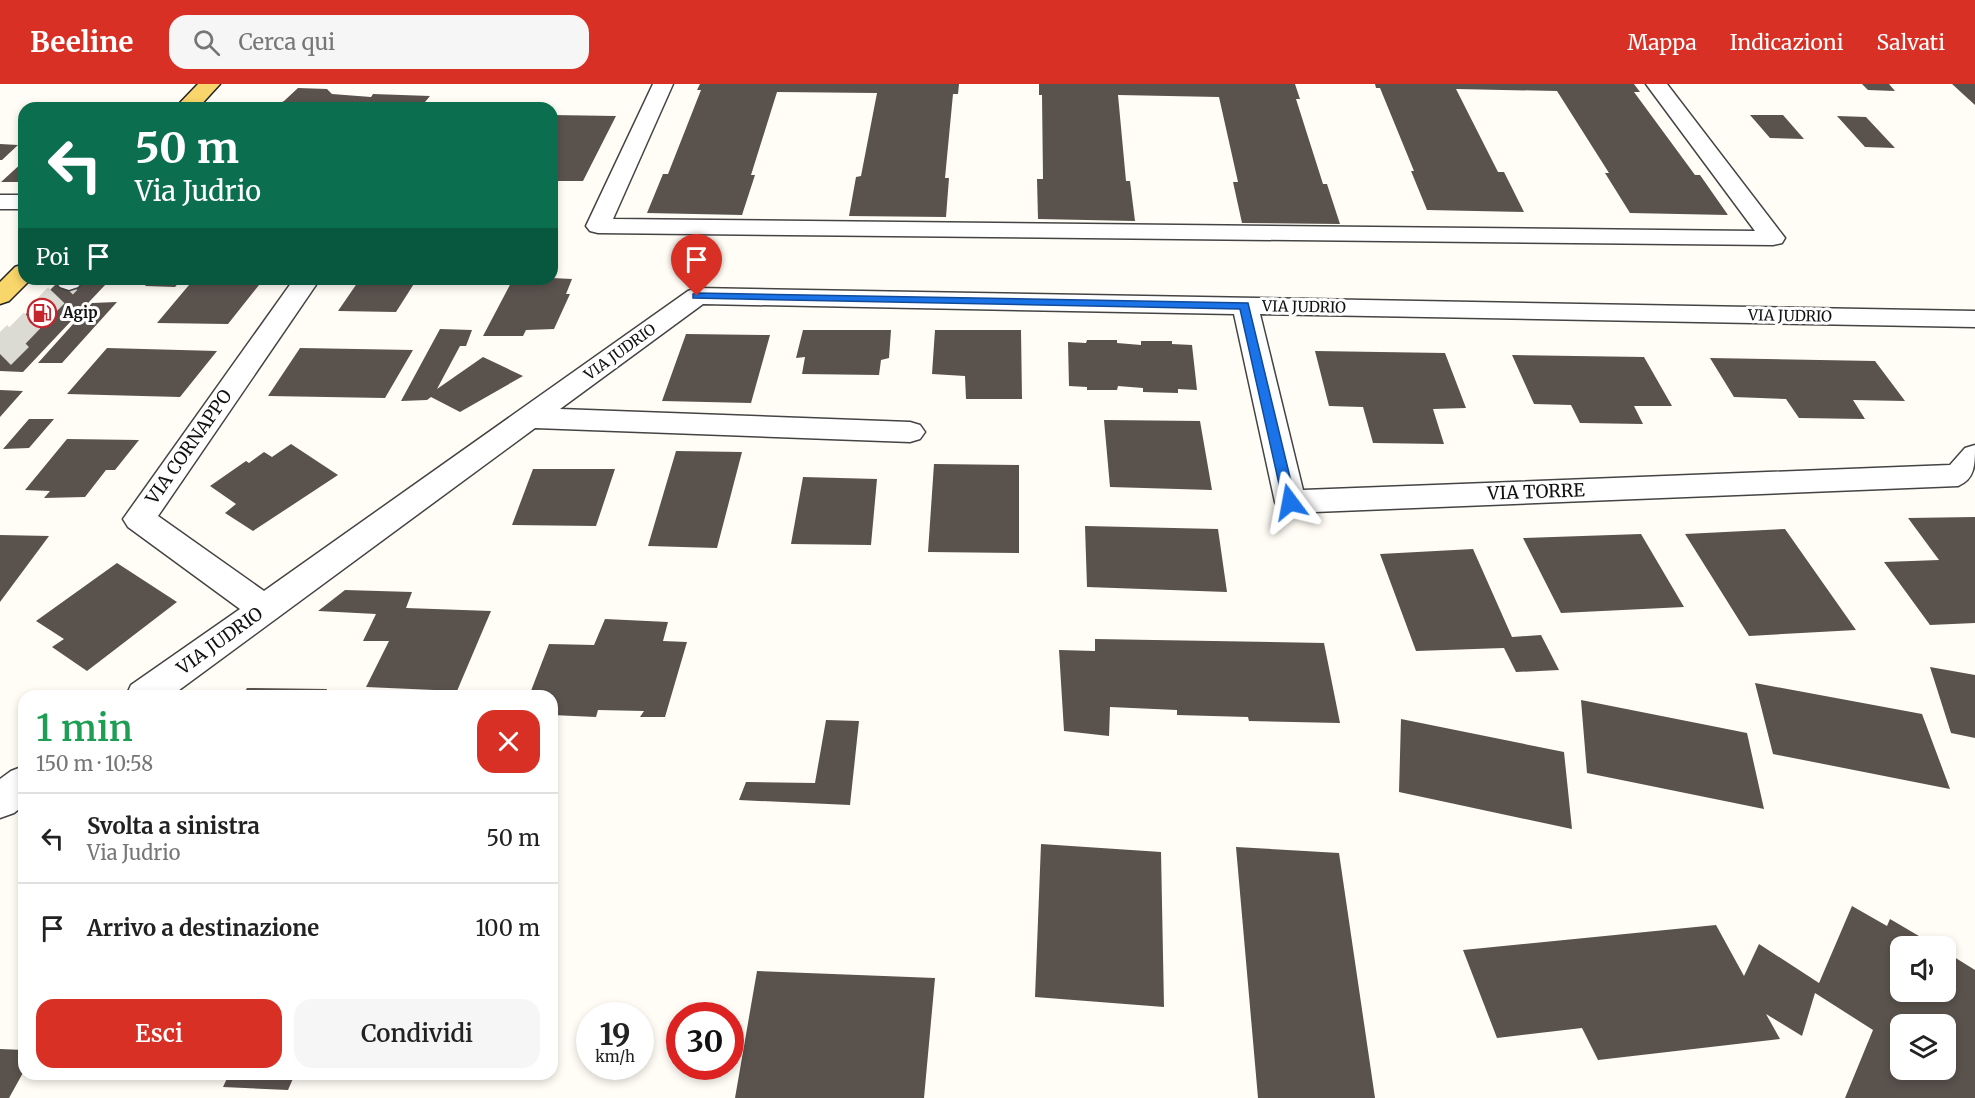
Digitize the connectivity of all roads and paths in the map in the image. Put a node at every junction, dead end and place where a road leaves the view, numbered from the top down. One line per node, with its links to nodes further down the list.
1 (210, 84): 4 (main road)
2 (663, 84): 3 (street)
3 (1656, 84)
4 (192, 102)
5 (0, 202): 6 (street)
6 (18, 202)
7 (18, 278): 9 (main road)
8 (303, 285): 15 (street, VIA CORNAPPO)
9 (0, 296)
10 (1245, 306): 11 (street, VIA JUDRIO); 12 (street, VIA JUDRIO); 14 (street, VIA TORRE)
11 (1975, 319)
12 (529, 418): 13 (street); 15 (street, VIA JUDRIO)
13 (910, 432)
14 (1975, 455)
15 (265, 609): 16 (street, VIA JUDRIO)
16 (152, 690)
17 (18, 788): 18 (street)
18 (0, 801)

